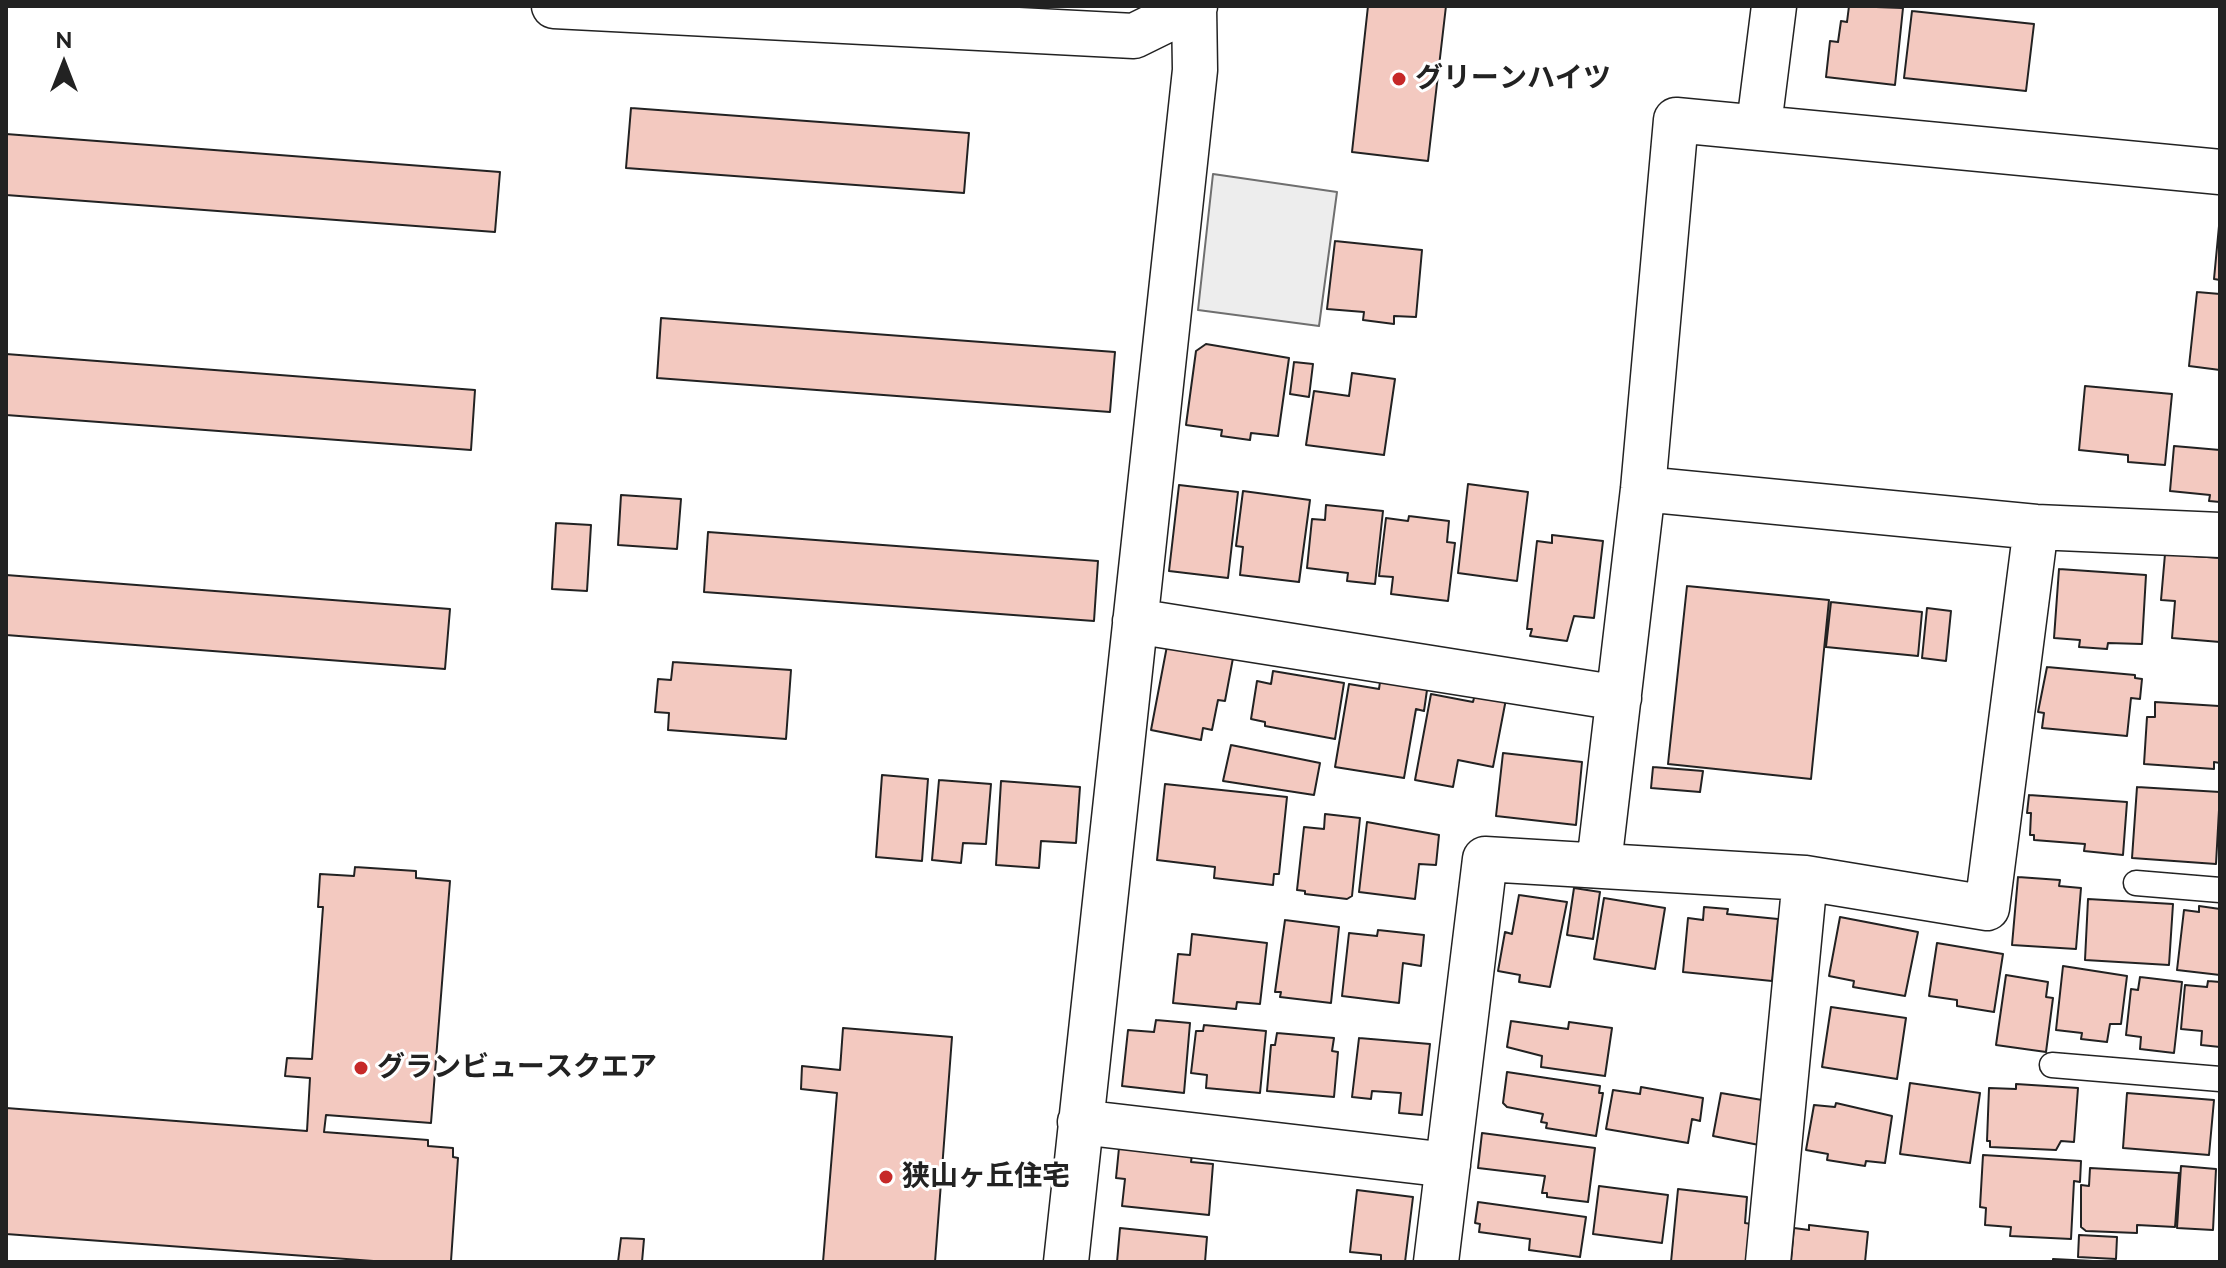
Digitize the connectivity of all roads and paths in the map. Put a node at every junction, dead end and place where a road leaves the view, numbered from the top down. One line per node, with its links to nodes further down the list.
1 (554, 6): 4 (street)
2 (1194, 6): 5 (street); 11 (street)
3 (1774, 6): 6 (street)
4 (809, 13): 5 (street)
5 (1022, 17)
6 (1759, 125): 7 (street); 8 (street)
7 (2220, 172)
8 (1643, 489): 9 (street); 12 (street)
9 (2036, 527): 10 (street); 14 (street)
10 (2220, 535)
11 (1135, 621): 12 (street); 19 (street)
12 (1619, 698): 13 (street)
13 (1599, 864): 14 (street); 20 (street)
14 (1805, 878): 23 (street)
15 (2136, 883): 16 (lane)
16 (2220, 890)
17 (2052, 1065): 18 (lane)
18 (2220, 1079)
19 (1080, 1122): 20 (street); 21 (street)
20 (1448, 1165): 22 (street)
21 (1066, 1262)
22 (1436, 1262)
23 (1768, 1262)

